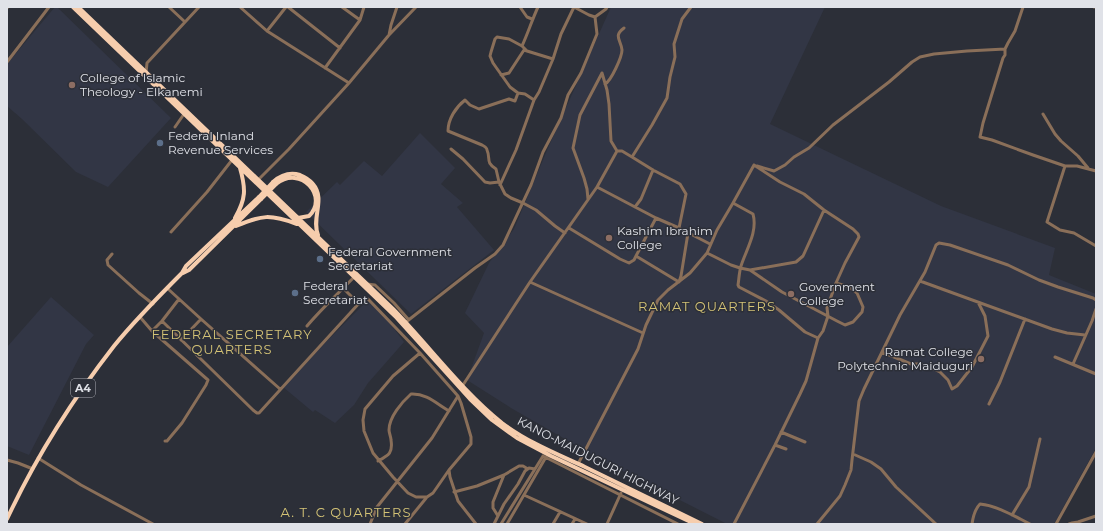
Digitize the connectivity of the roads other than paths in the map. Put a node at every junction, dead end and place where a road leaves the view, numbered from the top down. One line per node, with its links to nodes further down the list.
1 (49, 7): 31 (street)
2 (73, 7): 41 (highway, KANO-MAIDUGURI HIGHWAY)
3 (78, 7): 33 (highway, KANO-MAIDUGURI HIGHWAY)
4 (169, 7): 22 (street)
5 (199, 7): 22 (street)
6 (240, 7): 18 (street)
7 (287, 7): 24 (street); 27 (street)
8 (342, 7): 20 (street)
9 (364, 7): 20 (street)
10 (397, 7): 25 (street)
11 (416, 7): 25 (street)
12 (520, 7): 21 (street)
13 (538, 7): 21 (street)
14 (574, 7): 19 (street); 30 (street)
15 (607, 7): 19 (street)
16 (691, 7): 46 (street)
17 (1023, 7): 28 (street)
18 (245, 9): 24 (street)
19 (595, 17): 59 (street)
20 (360, 20): 27 (street)
21 (532, 20): 26 (street)
22 (185, 22): 32 (street)
23 (624, 28): 38 (street)
24 (267, 31): 34 (street)
25 (389, 35): 37 (street)
26 (522, 46): 29 (street); 36 (street)
27 (340, 48): 34 (street)
28 (1005, 49): 48 (street); 49 (street)
29 (527, 51): 30 (street); 36 (street)
30 (553, 58): 40 (street)
31 (7, 62)
32 (147, 63): 33 (street); 35 (street)
33 (137, 64): 35 (highway, KANO-MAIDUGURI HIGHWAY)
34 (326, 68): 37 (street)
35 (146, 73): 54 (highway, KANO-MAIDUGURI HIGHWAY)
36 (501, 75): 39 (street)
37 (349, 83): 54 (street)
38 (606, 84): 45 (street); 58 (street)
39 (518, 93): 40 (street); 56 (street)
40 (534, 100): 56 (street)
41 (184, 114): 43 (street); 47 (highway, KANO-MAIDUGURI HIGHWAY)
42 (1043, 114): 51 (street)
43 (175, 127)
44 (451, 149): 56 (street)
45 (617, 151): 46 (street); 57 (street)
46 (632, 156): 52 (street)
47 (232, 160): 50 (highway, KANO-MAIDUGURI HIGHWAY); 69 (street)
48 (754, 165): 60 (street); 62 (street)
49 (1065, 166): 51 (street); 74 (street)
50 (240, 168): 65 (highway, KANO-MAIDUGURI HIGHWAY); 66 (highway)
51 (1088, 168): 53 (street)
52 (653, 170): 61 (street); 68 (street)
53 (1096, 171)
54 (258, 180): 63 (highway, KANO-MAIDUGURI HIGHWAY)
55 (275, 183): 63 (highway, A4); 66 (highway, A4, bridge); 72 (highway, A4)
56 (499, 184): 59 (street)
57 (597, 187): 58 (street); 61 (street)
58 (588, 199): 67 (street)
59 (523, 203): 70 (street); 98 (street)
60 (733, 203): 73 (street); 78 (street)
61 (635, 207): 64 (street)
62 (824, 210): 79 (street); 84 (street)
63 (298, 218): 72 (highway, KANO-MAIDUGURI HIGHWAY)
64 (656, 218): 68 (street); 77 (street)
65 (299, 224): 66 (highway); 80 (highway, KANO-MAIDUGURI HIGHWAY)
66 (232, 226): 85 (highway, A4)
67 (569, 228): 70 (street); 77 (street)
68 (679, 228): 71 (street)
69 (171, 232)
70 (565, 233): 82 (street)
71 (688, 233): 73 (street); 83 (street)
72 (319, 237): 80 (highway, KANO-MAIDUGURI HIGHWAY)
73 (710, 244): 75 (street)
74 (1096, 246)
75 (707, 253): 78 (street); 83 (street)
76 (112, 254): 90 (street)
77 (636, 256): 83 (street)
78 (740, 268): 79 (street); 103 (street)
79 (750, 270): 93 (street)
80 (355, 276): 86 (street); 98 (highway, KANO-MAIDUGURI HIGHWAY); 123 (highway, KANO-MAIDUGURI HIGHWAY)
81 (920, 281): 88 (street); 89 (street); 105 (street)
82 (530, 282): 101 (street); 110 (street)
83 (679, 282): 101 (street)
84 (836, 283): 93 (street); 93 (street)
85 (167, 288): 87 (street); 90 (highway, A4)
86 (344, 288): 91 (street); 99 (street)
87 (179, 299): 95 (street); 97 (street)
88 (1096, 300)
89 (978, 302): 96 (street); 105 (street)
90 (152, 304): 94 (highway, A4)
91 (359, 304): 106 (street); 111 (street)
92 (1096, 309): 102 (street)
93 (828, 316): 103 (street)
94 (140, 317): 100 (street); 124 (highway, A4)
95 (201, 319): 104 (street); 111 (street)
96 (1025, 319): 102 (street); 113 (street)
97 (162, 321): 100 (street); 104 (street)
98 (407, 321): 110 (highway, KANO-MAIDUGURI HIGHWAY)
99 (307, 326)
100 (152, 331): 117 (street)
101 (643, 333): 127 (street)
102 (1085, 335): 108 (street)
103 (818, 338): 115 (street)
104 (182, 340): 111 (street)
105 (882, 352): 122 (street)
106 (420, 353): 112 (street); 126 (street)
107 (1056, 357): 108 (street)
108 (1073, 364): 109 (street)
109 (1096, 374)
110 (463, 385): 127 (highway, KANO-MAIDUGURI HIGHWAY)
111 (280, 389)
112 (458, 396): 114 (street); 131 (street)
113 (989, 404)
114 (449, 411): 126 (street); 133 (street)
115 (781, 432): 118 (street); 119 (street)
116 (1040, 439): 139 (street)
117 (165, 441)
118 (805, 442)
119 (775, 445): 120 (street); 158 (street)
120 (786, 449)
121 (1096, 452): 163 (street)
122 (853, 454): 159 (street); 160 (street)
123 (544, 455): 130 (street); 135 (highway, KANO-MAIDUGURI HIGHWAY); 136 (street)
124 (38, 458): 128 (highway, A4); 144 (street)
125 (7, 460): 128 (street)
126 (378, 460): 133 (street)
127 (578, 464): 157 (highway, KANO-MAIDUGURI HIGHWAY)
128 (32, 469): 142 (highway, A4)
129 (528, 469): 130 (street); 132 (street); 140 (street)
130 (535, 469): 149 (street)
131 (449, 470): 134 (street); 137 (street)
132 (504, 475): 134 (street); 140 (street)
133 (398, 482): 137 (street); 145 (street)
134 (454, 492): 147 (street)
135 (622, 492): 154 (street); 155 (street); 156 (highway, KANO-MAIDUGURI HIGHWAY)
136 (524, 495): 138 (street); 150 (street)
137 (428, 497): 146 (street)
138 (560, 512): 143 (street); 151 (street)
139 (1012, 515): 161 (street); 162 (street)
140 (498, 516): 148 (street)
141 (1096, 516): 164 (street)
142 (7, 519)
143 (575, 519): 152 (street); 153 (street)
144 (153, 524)
145 (370, 524)
146 (405, 524)
147 (476, 524)
148 (494, 524)
149 (501, 524)
150 (507, 524)
151 (553, 524)
152 (572, 524)
153 (587, 524)
154 (607, 524)
155 (678, 524)
156 (695, 524)
157 (702, 524)
158 (734, 524)
159 (817, 524)
160 (936, 524)
161 (972, 524)
162 (1030, 524)
163 (1056, 524)
164 (1069, 524)

